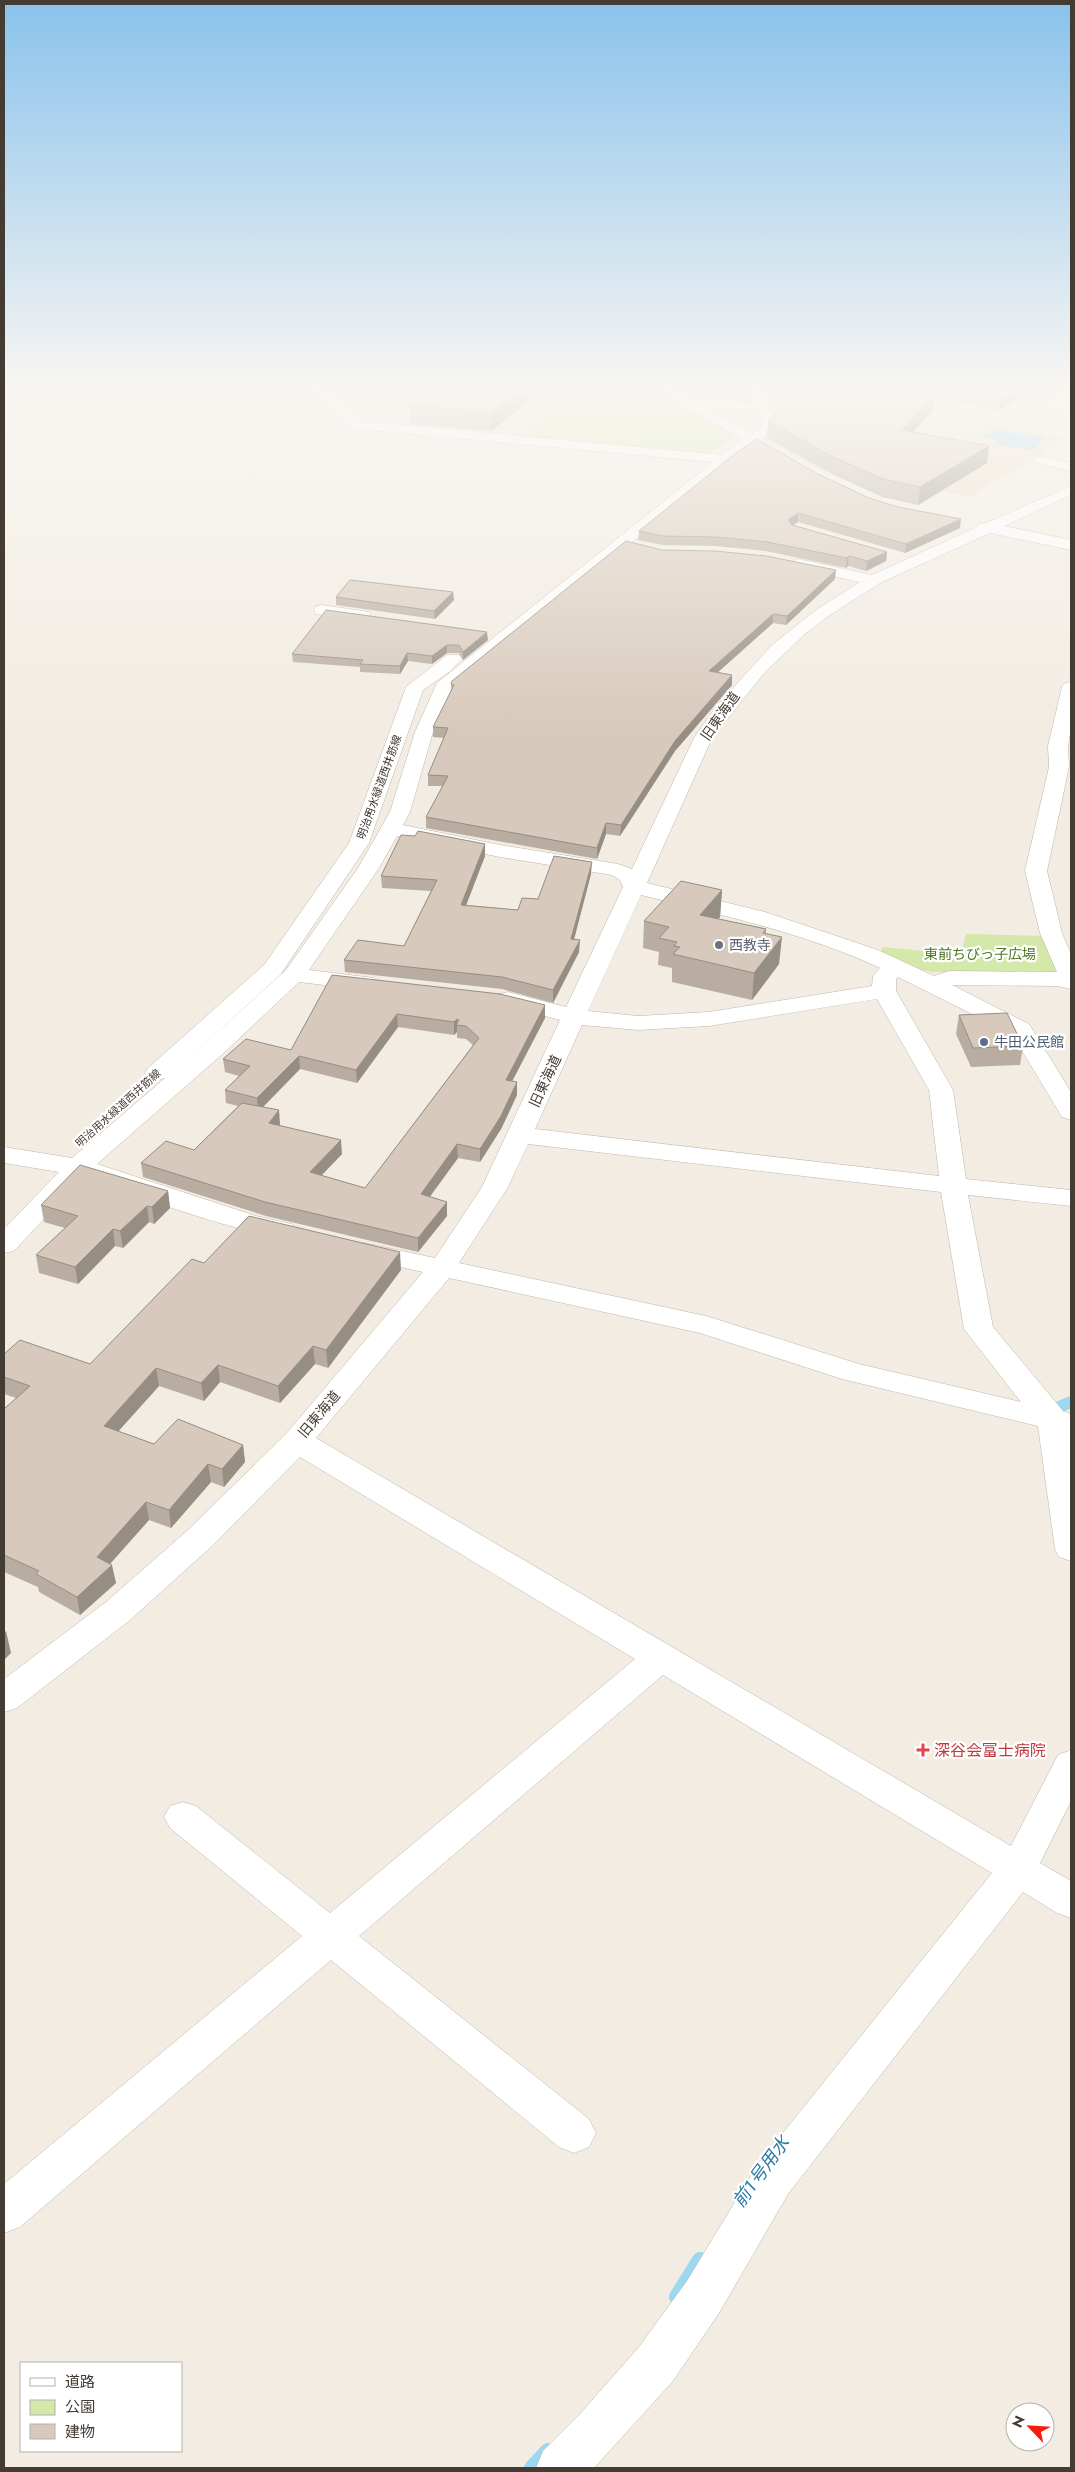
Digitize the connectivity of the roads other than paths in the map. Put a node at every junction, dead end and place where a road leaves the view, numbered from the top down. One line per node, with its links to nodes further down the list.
1 (655, 503): 17 (street, 明治用水緑道西井筋線)
2 (667, 503): 6 (street)
3 (1043, 503): 5 (street, 旧東海道)
4 (961, 522): 5 (street)
5 (990, 528): 7 (street); 11 (street, 旧東海道)
6 (621, 543): 8 (street); 17 (street)
7 (1071, 545)
8 (643, 549)
9 (886, 555): 11 (street)
10 (785, 562): 12 (street)
11 (913, 562): 12 (street, 旧東海道)
12 (874, 580): 24 (street, 旧東海道)
13 (337, 595): 14 (street)
14 (322, 610): 15 (street); 16 (street)
15 (381, 618)
16 (309, 624)
17 (491, 634): 19 (street, 明治用水緑道西井筋線); 20 (street)
18 (402, 682): 19 (street)
19 (421, 683): 20 (street); 35 (street, 明治用水緑道西井筋線)
20 (443, 687): 23 (street)
21 (1071, 687): 22 (street)
22 (1065, 766): 27 (street)
23 (390, 828): 24 (street); 25 (street)
24 (633, 886): 26 (street); 31 (street, 旧東海道)
25 (294, 974): 28 (street); 35 (street)
26 (890, 979): 29 (street); 31 (street); 36 (street)
27 (1071, 981): 29 (street)
28 (383, 984)
29 (934, 985): 32 (street)
30 (482, 996): 31 (street)
31 (575, 1017): 33 (street, 旧東海道)
32 (1071, 1112)
33 (520, 1135): 36 (street); 42 (street, 旧東海道)
34 (4, 1154): 35 (street)
35 (67, 1165): 38 (street, 明治用水緑道西井筋線); 39 (street); 41 (street)
36 (953, 1184): 37 (street); 43 (street)
37 (1071, 1198)
38 (4, 1219)
39 (302, 1235)
40 (339, 1244): 42 (street)
41 (4, 1245)
42 (442, 1268): 43 (street); 44 (street, 旧東海道)
43 (1062, 1421): 45 (street)
44 (297, 1441): 46 (street); 47 (street, 旧東海道)
45 (1071, 1549)
46 (660, 1658): 50 (street); 52 (street)
47 (4, 1698)
48 (1071, 1765): 50 (street)
49 (183, 1817): 52 (street)
50 (1018, 1869): 51 (street); 55 (street)
51 (1071, 1901)
52 (331, 1936): 53 (street); 54 (street)
53 (574, 2133)
54 (4, 2212)
55 (560, 2468)

